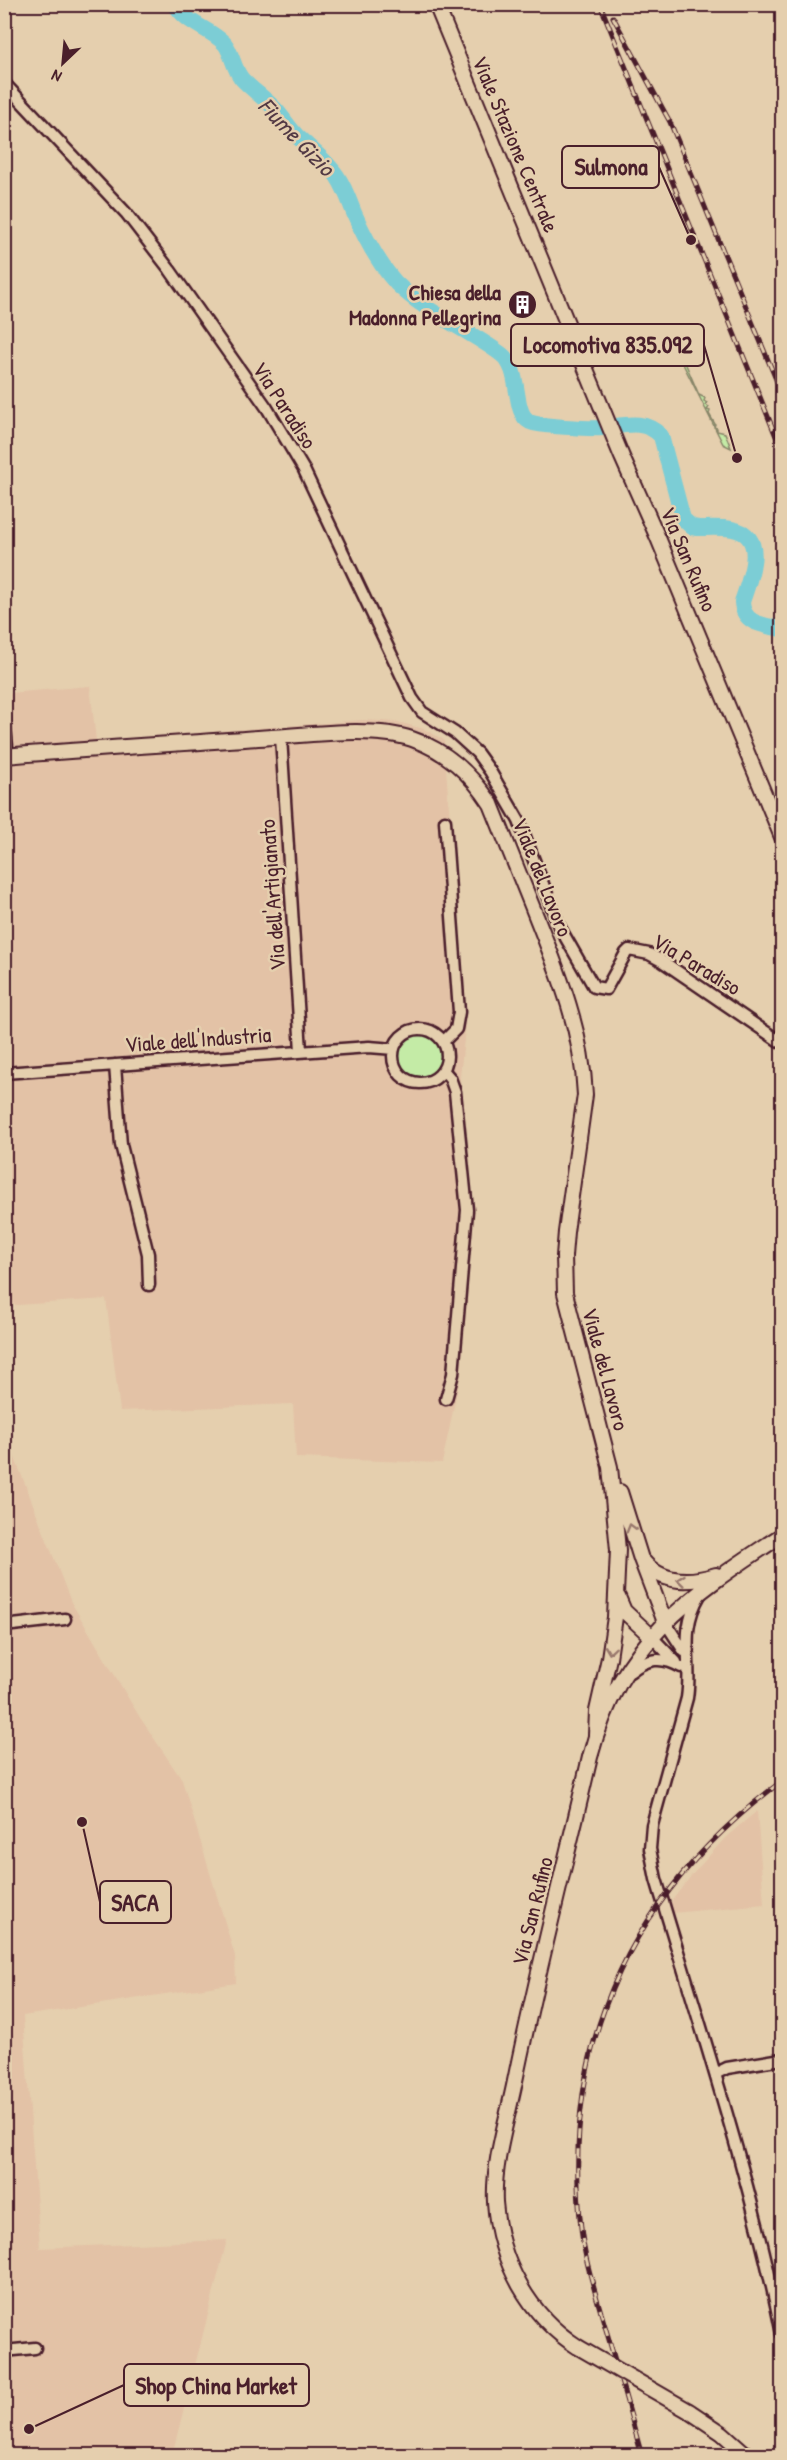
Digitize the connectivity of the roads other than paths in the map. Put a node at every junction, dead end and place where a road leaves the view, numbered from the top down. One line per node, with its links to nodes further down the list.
1 (436, 4): 3 (main road, Viale Stazione Centrale)
2 (4, 82): 7 (street, Via Paradiso)
3 (557, 298): 10 (main road, Via San Rufino)
4 (4, 717): 6 (street)
5 (281, 737): 6 (main road, Viale del Lavoro); 8 (main road, Viale del Lavoro); 14 (street, Via dell'Artigianato)
6 (6, 756)
7 (490, 771): 8 (street); 12 (street, Via Paradiso)
8 (475, 780): 20 (main road, Viale del Lavoro)
9 (445, 821): 11 (street)
10 (783, 837)
11 (443, 1042): 13 (street); 16 (street)
12 (783, 1042)
13 (394, 1049): 14 (street, Viale dell'Industria); 16 (street)
14 (302, 1051): 15 (street, Viale dell'Industria)
15 (115, 1065): 17 (street, Viale dell'Industria); 18 (street)
16 (443, 1070): 19 (street)
17 (4, 1072)
18 (149, 1285)
19 (446, 1399)
20 (610, 1467): 22 (main road, Viale del Lavoro, one-way to 20); 25 (main road, Viale del Lavoro)
21 (783, 1535): 23 (main road, Via San Rufino)
22 (640, 1559): 23 (main road, one-way to 22); 27 (main road, Viale del Lavoro)
23 (726, 1572): 24 (main road, Via San Rufino)
24 (707, 1586): 27 (main road, Via San Rufino); 30 (street)
25 (616, 1592): 29 (main road); 32 (main road, Viale del Lavoro, one-way to 32)
26 (65, 1619): 28 (street)
27 (665, 1622): 29 (main road, Via San Rufino); 30 (street)
28 (4, 1626)
29 (652, 1637): 30 (street); 31 (main road, Via San Rufino)
30 (684, 1663): 31 (street); 34 (street)
31 (623, 1677): 32 (main road, Via San Rufino)
32 (596, 1735): 38 (main road, Via San Rufino, bridge)
33 (783, 2059): 34 (street)
34 (715, 2074): 35 (street)
35 (783, 2334)
36 (35, 2348): 37 (street)
37 (4, 2351)
38 (748, 2456)

